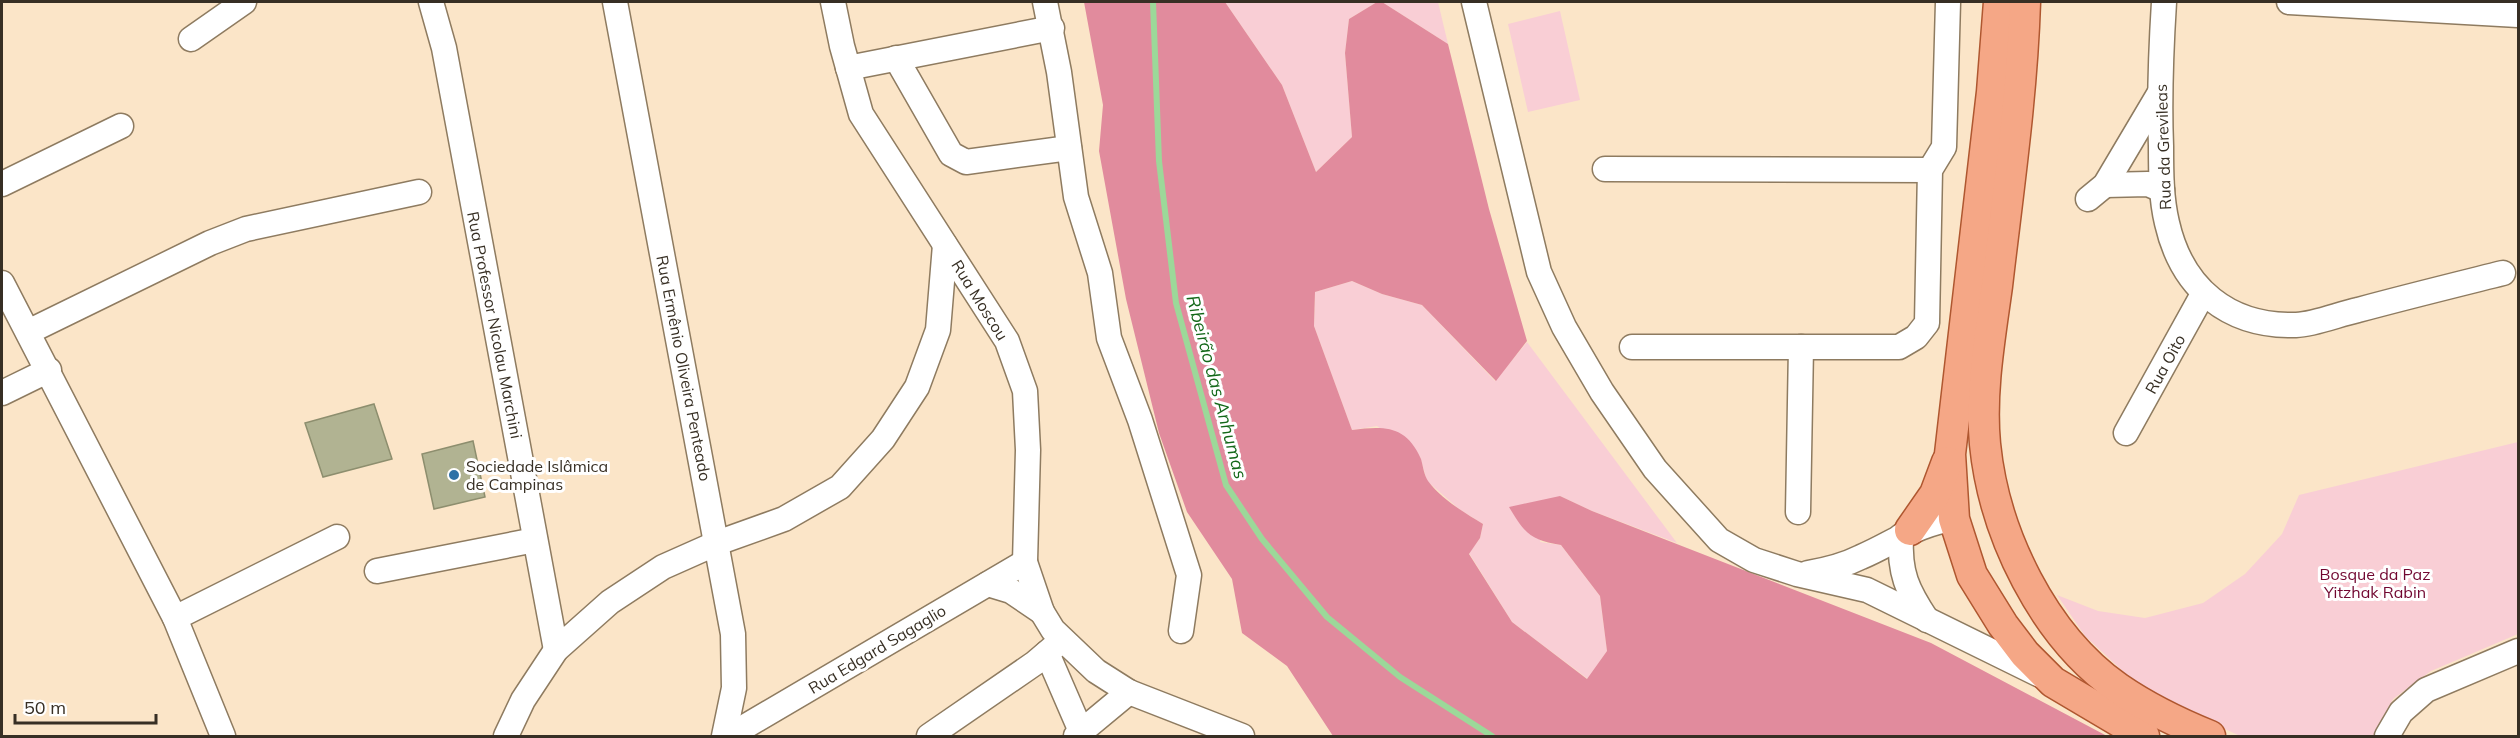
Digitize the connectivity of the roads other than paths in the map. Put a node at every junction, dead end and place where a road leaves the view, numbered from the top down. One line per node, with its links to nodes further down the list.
1 (244, 2): 15 (street)
2 (430, 2): 41 (street, Rua Professor Nicolau Marchini)
3 (615, 2): 42 (street, Rua Ermênio Oliveira Penteado)
4 (833, 2): 17 (street, Rua Moscou)
5 (1046, 2): 14 (street)
6 (1474, 2): 46 (street)
7 (1948, 2): 22 (street)
8 (1999, 2): 36 (main road)
9 (2025, 2): 43 (main road)
10 (2164, 2): 18 (street, Rua da Grevileas)
11 (2289, 2): 12 (street)
12 (2423, 5): 13 (street)
13 (2518, 15)
14 (1052, 28): 16 (street); 20 (street)
15 (191, 39)
16 (896, 58): 17 (street); 20 (street)
17 (848, 68): 26 (street, Rua Moscou)
18 (2159, 94): 24 (street, Rua da Grevileas); 24 (street)
19 (121, 126): 23 (street)
20 (1069, 148): 51 (street)
21 (1605, 169): 22 (street)
22 (1930, 170): 32 (street)
23 (2, 184)
24 (2162, 190): 29 (street, Rua da Grevileas)
25 (419, 192): 30 (street)
26 (945, 245): 42 (street); 44 (street, Rua Moscou)
27 (2503, 273): 29 (street, Rua da Grevileas)
28 (2, 284): 30 (street)
29 (2203, 294): 35 (street, Rua Oito)
30 (28, 332): 33 (street)
31 (1632, 347): 32 (street)
32 (1801, 347): 37 (street)
33 (49, 370): 34 (street); 49 (street)
34 (2, 393)
35 (2126, 433)
36 (1950, 454): 38 (main road); 39 (main road)
37 (1798, 512)
38 (1954, 519): 39 (street); 43 (main road); 54 (main road)
39 (1906, 533): 46 (street); 50 (street)
40 (337, 537): 49 (street)
41 (535, 540): 45 (street); 52 (street, Rua Professor Nicolau Marchini)
42 (717, 543): 52 (street); 60 (street, Rua Ermênio Oliveira Penteado)
43 (2009, 543): 64 (main road)
44 (1025, 562): 47 (street, Rua Edgard Sagaglio); 48 (street, Rua Moscou)
45 (377, 571)
46 (1797, 574): 50 (street)
47 (988, 584): 48 (street); 60 (street, Rua Edgard Sagaglio)
48 (1042, 612): 55 (street, Rua Moscou)
49 (175, 618): 58 (street)
50 (1927, 620): 54 (street)
51 (1181, 631)
52 (556, 650): 59 (street)
53 (2518, 651): 56 (street)
54 (2053, 681): 63 (main road)
55 (1129, 692): 57 (street); 62 (street, Rua Moscou)
56 (2401, 712): 65 (street); 66 (street)
57 (1080, 735): 61 (street)
58 (223, 736)
59 (506, 736)
60 (726, 736)
61 (928, 736)
62 (1242, 736)
63 (2144, 736)
64 (2210, 736)
65 (2386, 736)
66 (2397, 736)

